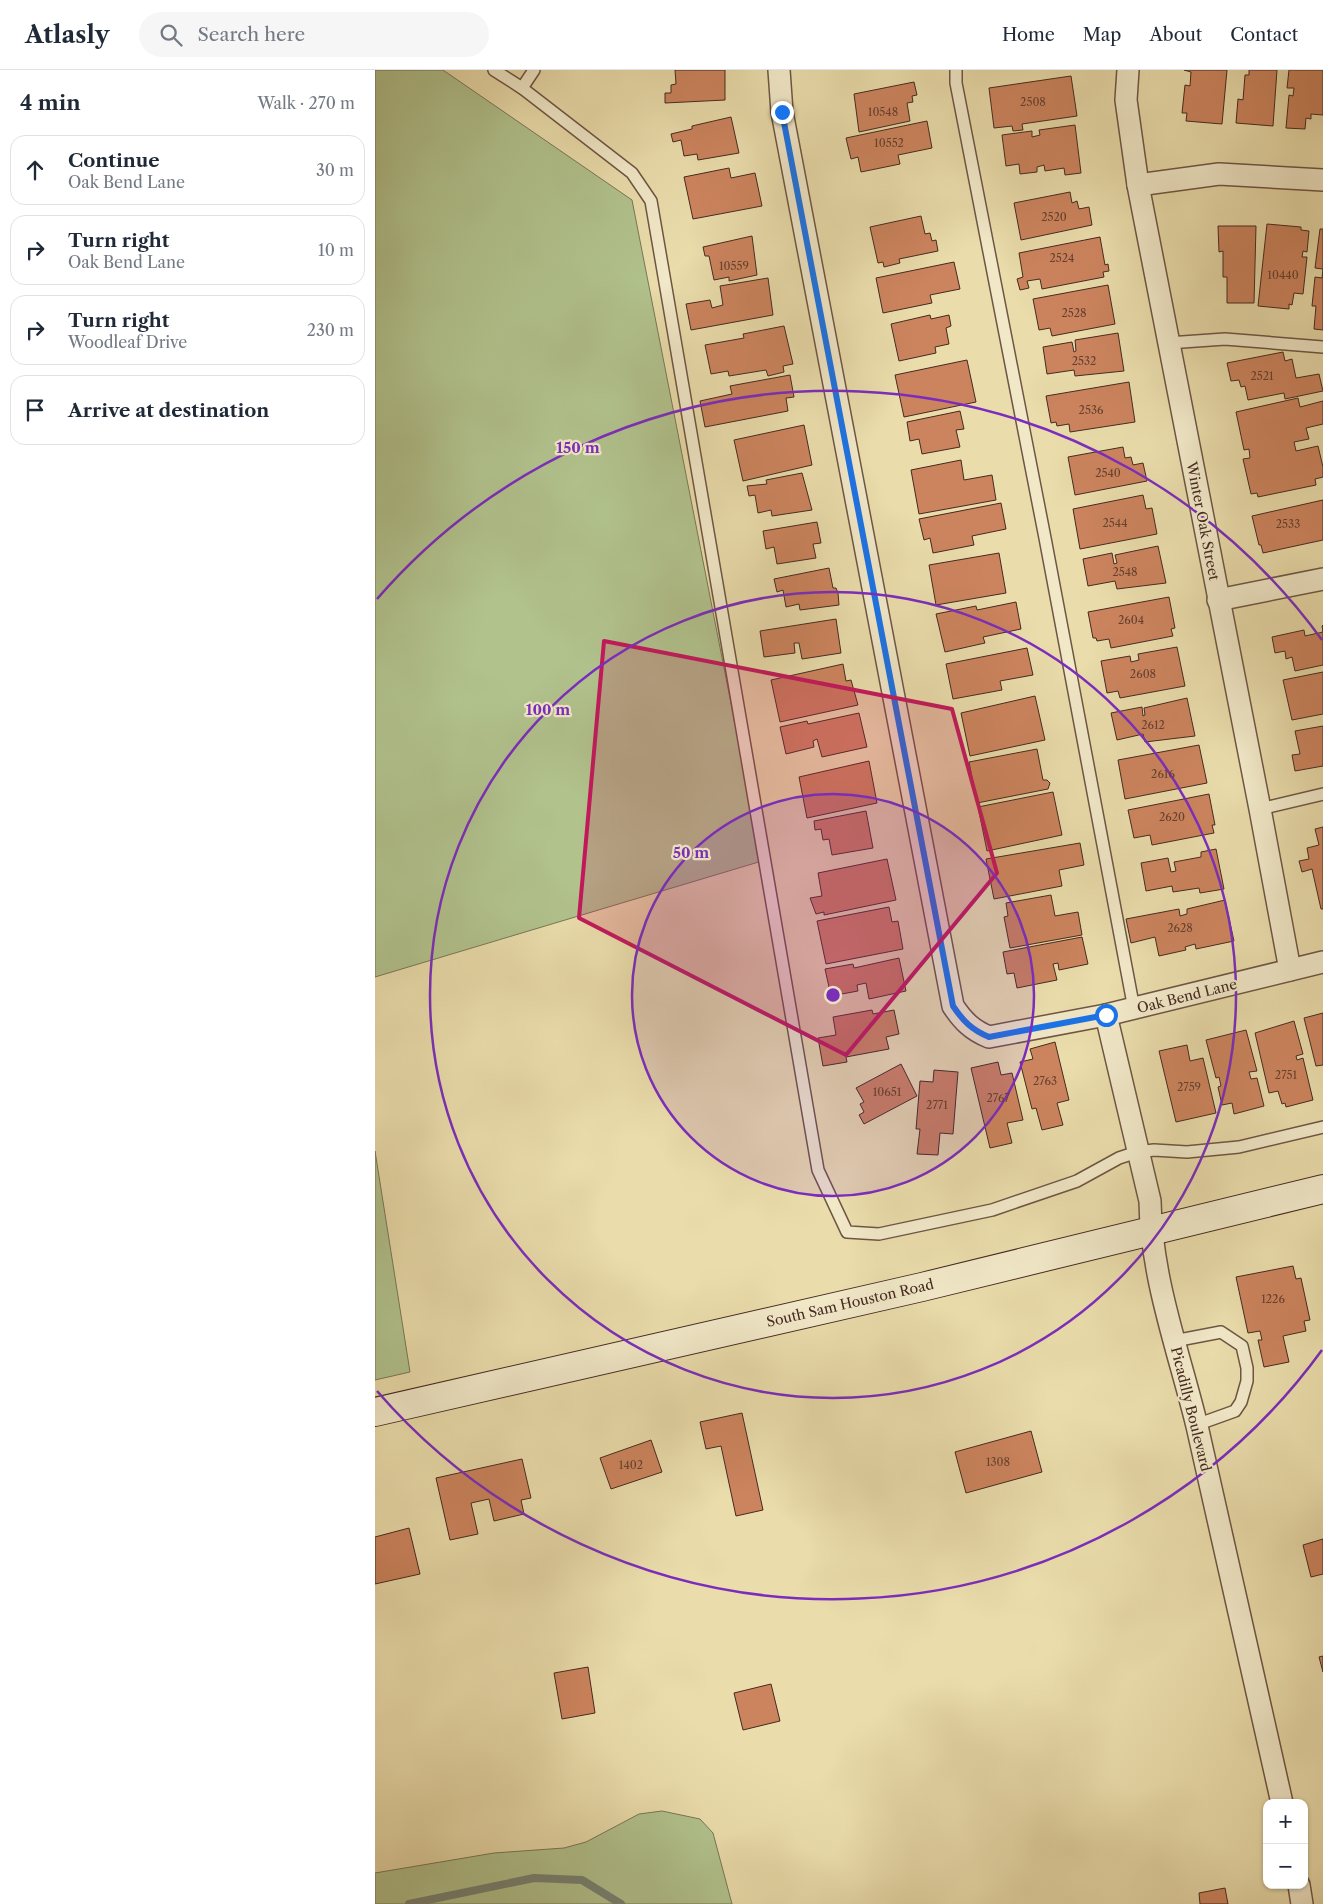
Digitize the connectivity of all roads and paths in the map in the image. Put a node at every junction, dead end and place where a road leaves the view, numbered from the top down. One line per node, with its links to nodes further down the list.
1 (494, 70): 6 (lane)
2 (534, 70): 6 (lane)
3 (779, 70): 18 (street, Oak Bend Lane)
4 (956, 70): 17 (lane)
5 (1128, 70): 8 (street, Winter Oak Street)
6 (522, 88): 20 (lane)
7 (1323, 180): 8 (street)
8 (1138, 185): 9 (street, Winter Oak Street)
9 (1168, 343): 10 (lane); 12 (street, Winter Oak Street)
10 (1323, 347)
11 (1323, 579): 12 (street)
12 (1218, 600): 14 (street, Winter Oak Street)
13 (1323, 794): 14 (lane)
14 (1260, 808): 16 (street, Winter Oak Street)
15 (1323, 962): 16 (street, Oak Bend Lane)
16 (1290, 970): 17 (street, Oak Bend Lane)
17 (1134, 1009): 18 (street, Oak Bend Lane)
18 (1106, 1015): 20 (street, Picadilly Boulevard)
19 (1323, 1127): 20 (lane)
20 (1137, 1152): 22 (street, Picadilly Boulevard)
21 (1323, 1189): 22 (street, South Sam Houston Road)
22 (1150, 1231): 23 (street, Picadilly Boulevard); 24 (street, South Sam Houston Road)
23 (1174, 1341): 25 (street, Picadilly Boulevard); 25 (lane)
24 (375, 1412)
25 (1196, 1425): 26 (street, Picadilly Boulevard)
26 (1281, 1799)
27 (1300, 1889): 28 (street)
28 (1302, 1904)

